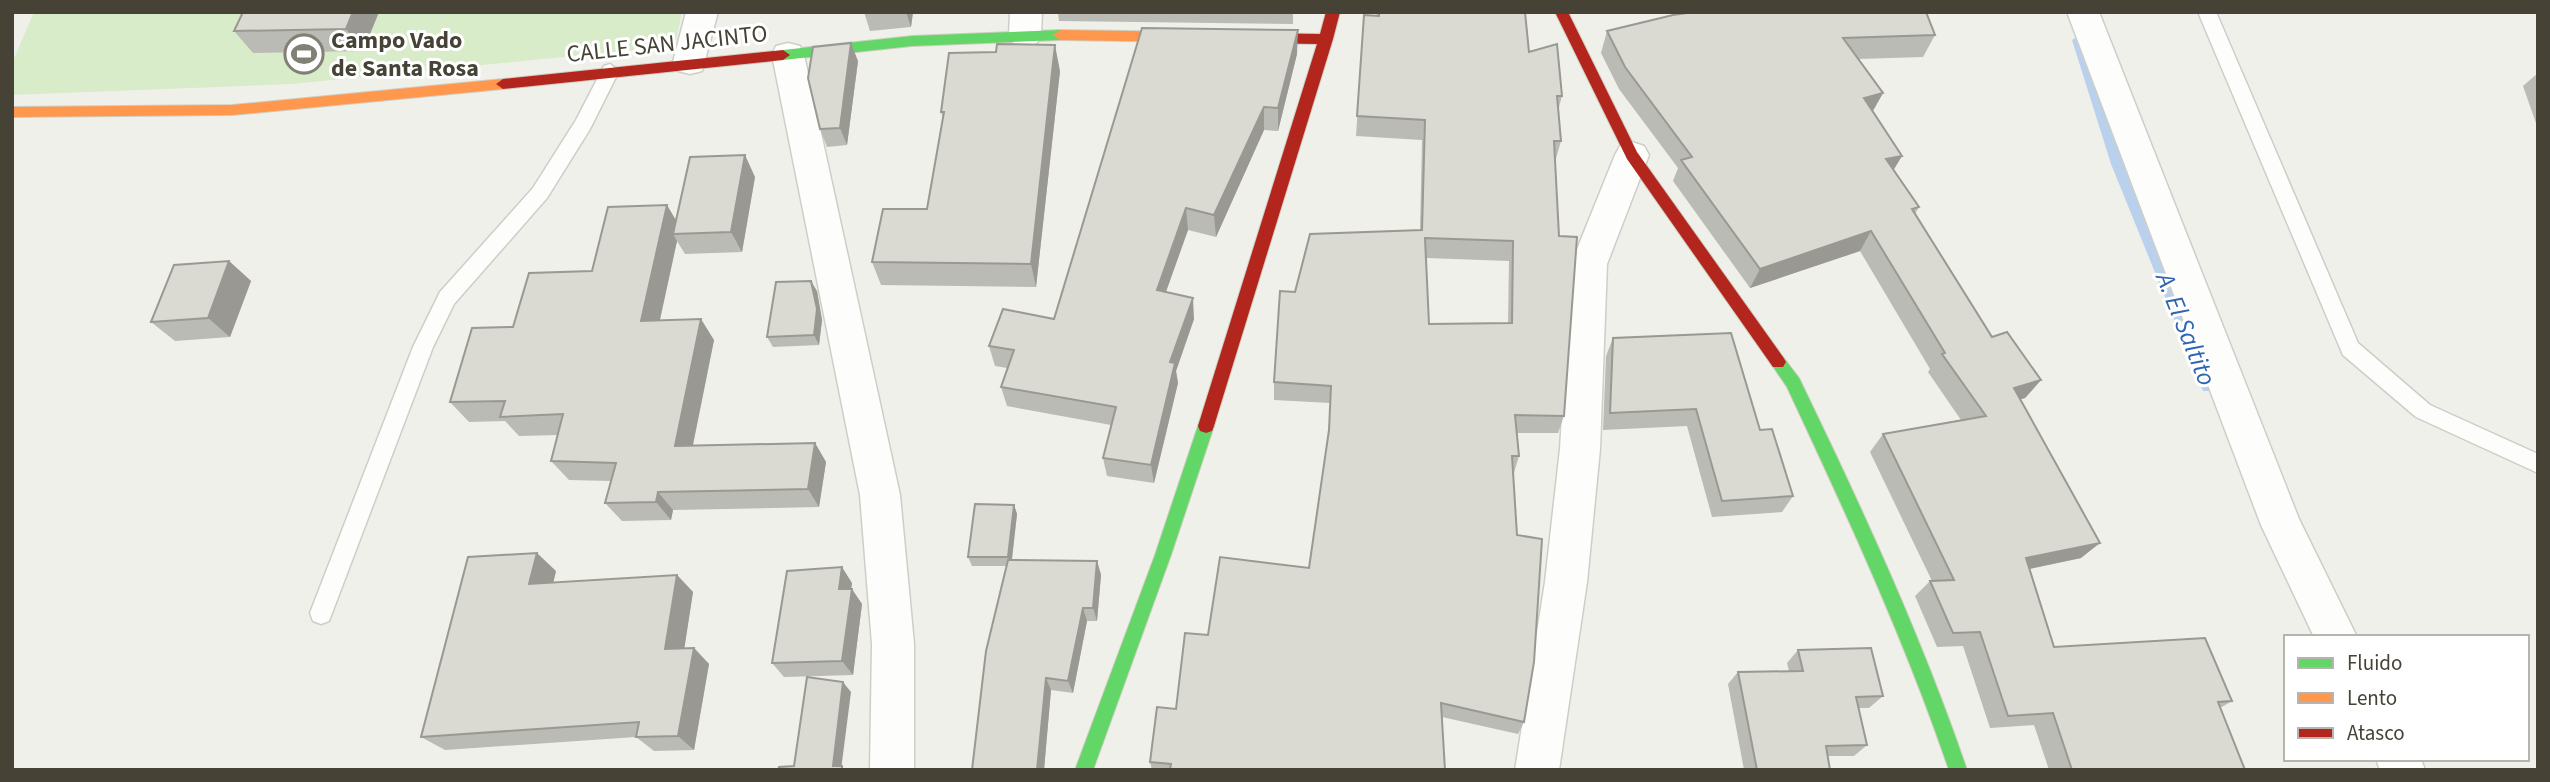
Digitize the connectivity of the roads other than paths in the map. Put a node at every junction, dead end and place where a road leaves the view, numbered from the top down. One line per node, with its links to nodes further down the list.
1 (702, 12): 11 (street)
2 (1333, 12): 9 (street)
3 (1561, 12): 14 (street)
4 (2083, 12): 17 (street)
5 (2207, 12): 15 (lane)
6 (1026, 24): 7 (street, CALLE SAN JACINTO); 10 (street, CALLE SAN JACINTO)
7 (1203, 37)
8 (1230, 38): 9 (street)
9 (1326, 39): 19 (street)
10 (788, 55): 11 (street, CALLE SAN JACINTO); 18 (street)
11 (690, 62): 12 (street, CALLE SAN JACINTO)
12 (610, 71): 13 (street, CALLE SAN JACINTO); 16 (lane)
13 (13, 112)
14 (1632, 155): 20 (street); 21 (street)
15 (2538, 464)
16 (321, 612)
17 (2335, 635)
18 (892, 770)
19 (1084, 770)
20 (1537, 770)
21 (1958, 770)

